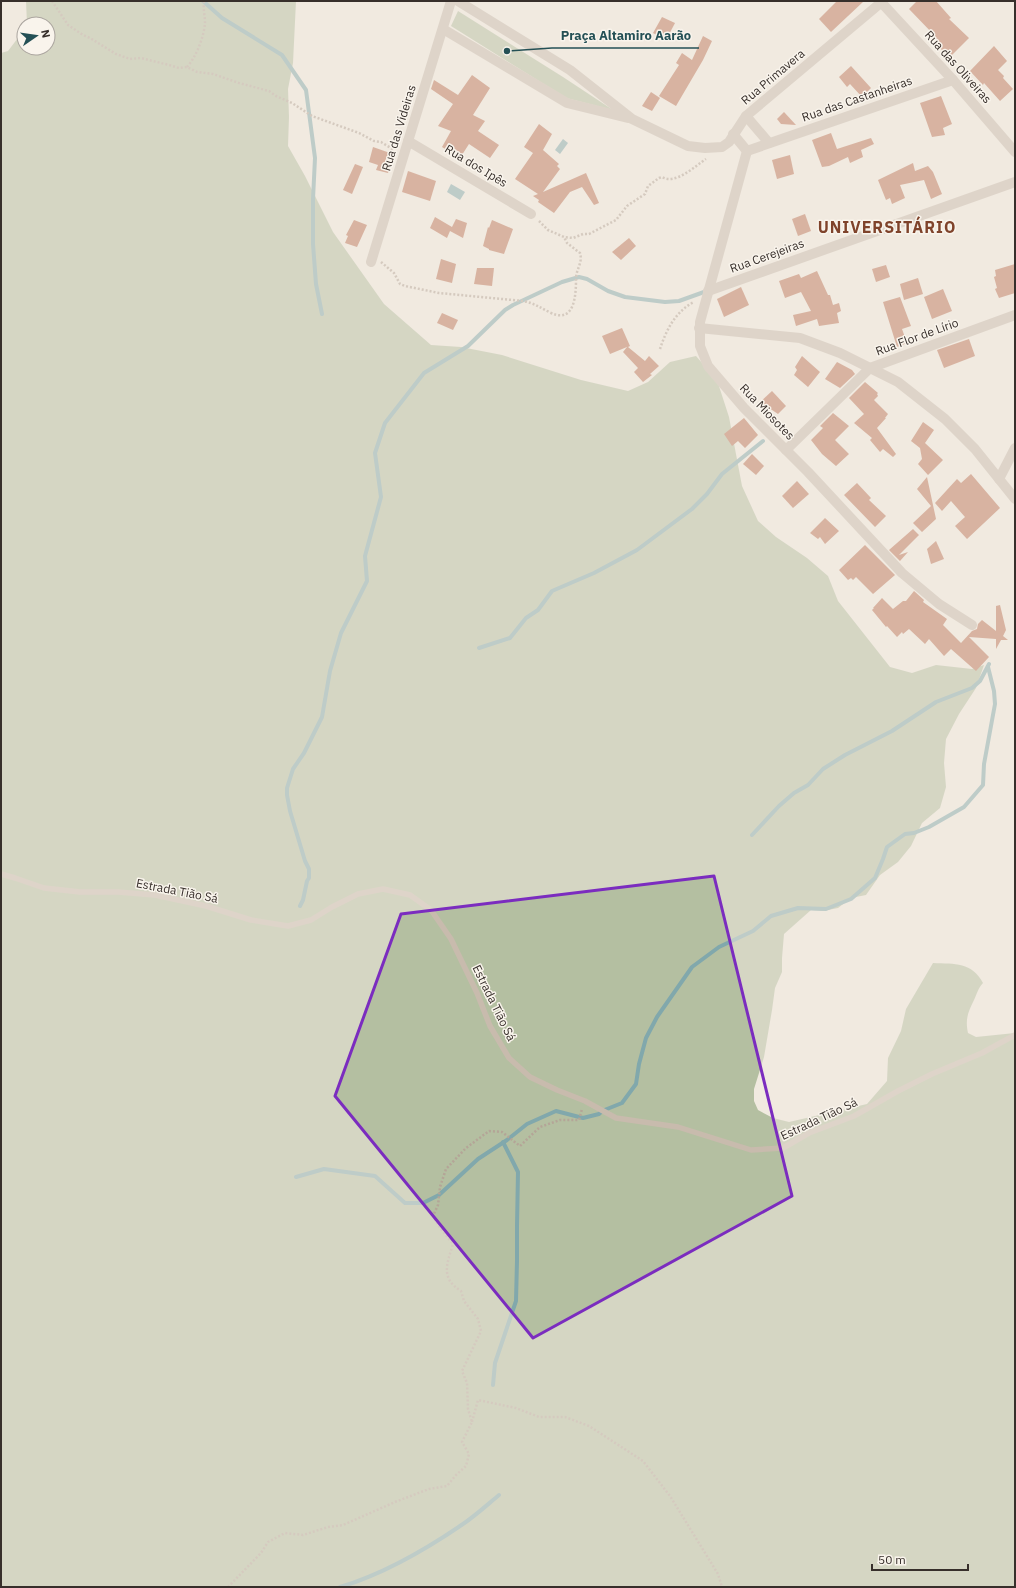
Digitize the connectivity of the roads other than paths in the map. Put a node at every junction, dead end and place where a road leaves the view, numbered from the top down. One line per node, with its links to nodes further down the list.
1 (451, 1): 4 (street, Rua das Videiras)
2 (458, 1): 7 (street)
3 (882, 2): 5 (street, Rua das Oliveiras); 6 (street, Rua Primavera)
4 (443, 29): 7 (street); 9 (street, Rua das Videiras)
5 (953, 80): 10 (street, Rua das Castanheiras); 12 (street, Rua das Oliveiras)
6 (746, 116): 8 (street, Rua Primavera); 10 (street)
7 (632, 119): 8 (street, Rua Primavera)
8 (733, 134): 11 (street)
9 (408, 141): 14 (street, Rua dos Ipês); 15 (street, Rua das Videiras)
10 (769, 143): 11 (street, Rua das Castanheiras)
11 (747, 151): 16 (street, Rua Miosotes)
12 (1015, 152)
13 (1015, 182): 16 (street, Rua Cerejeiras)
14 (531, 214)
15 (371, 259)
16 (707, 294): 18 (street, Rua Miosotes)
17 (1015, 315): 19 (street, Rua Flor de Lírio)
18 (699, 328): 19 (street); 21 (street, Rua Miosotes)
19 (870, 368): 21 (street, Rua Flor de Lírio); 22 (street)
20 (1015, 448): 22 (street)
21 (786, 450): 24 (street, Rua Miosotes)
22 (999, 479): 23 (street)
23 (1015, 499)
24 (972, 625)
25 (1, 874): 26 (lane, Estrada Tião Sá)
26 (1015, 1035)

